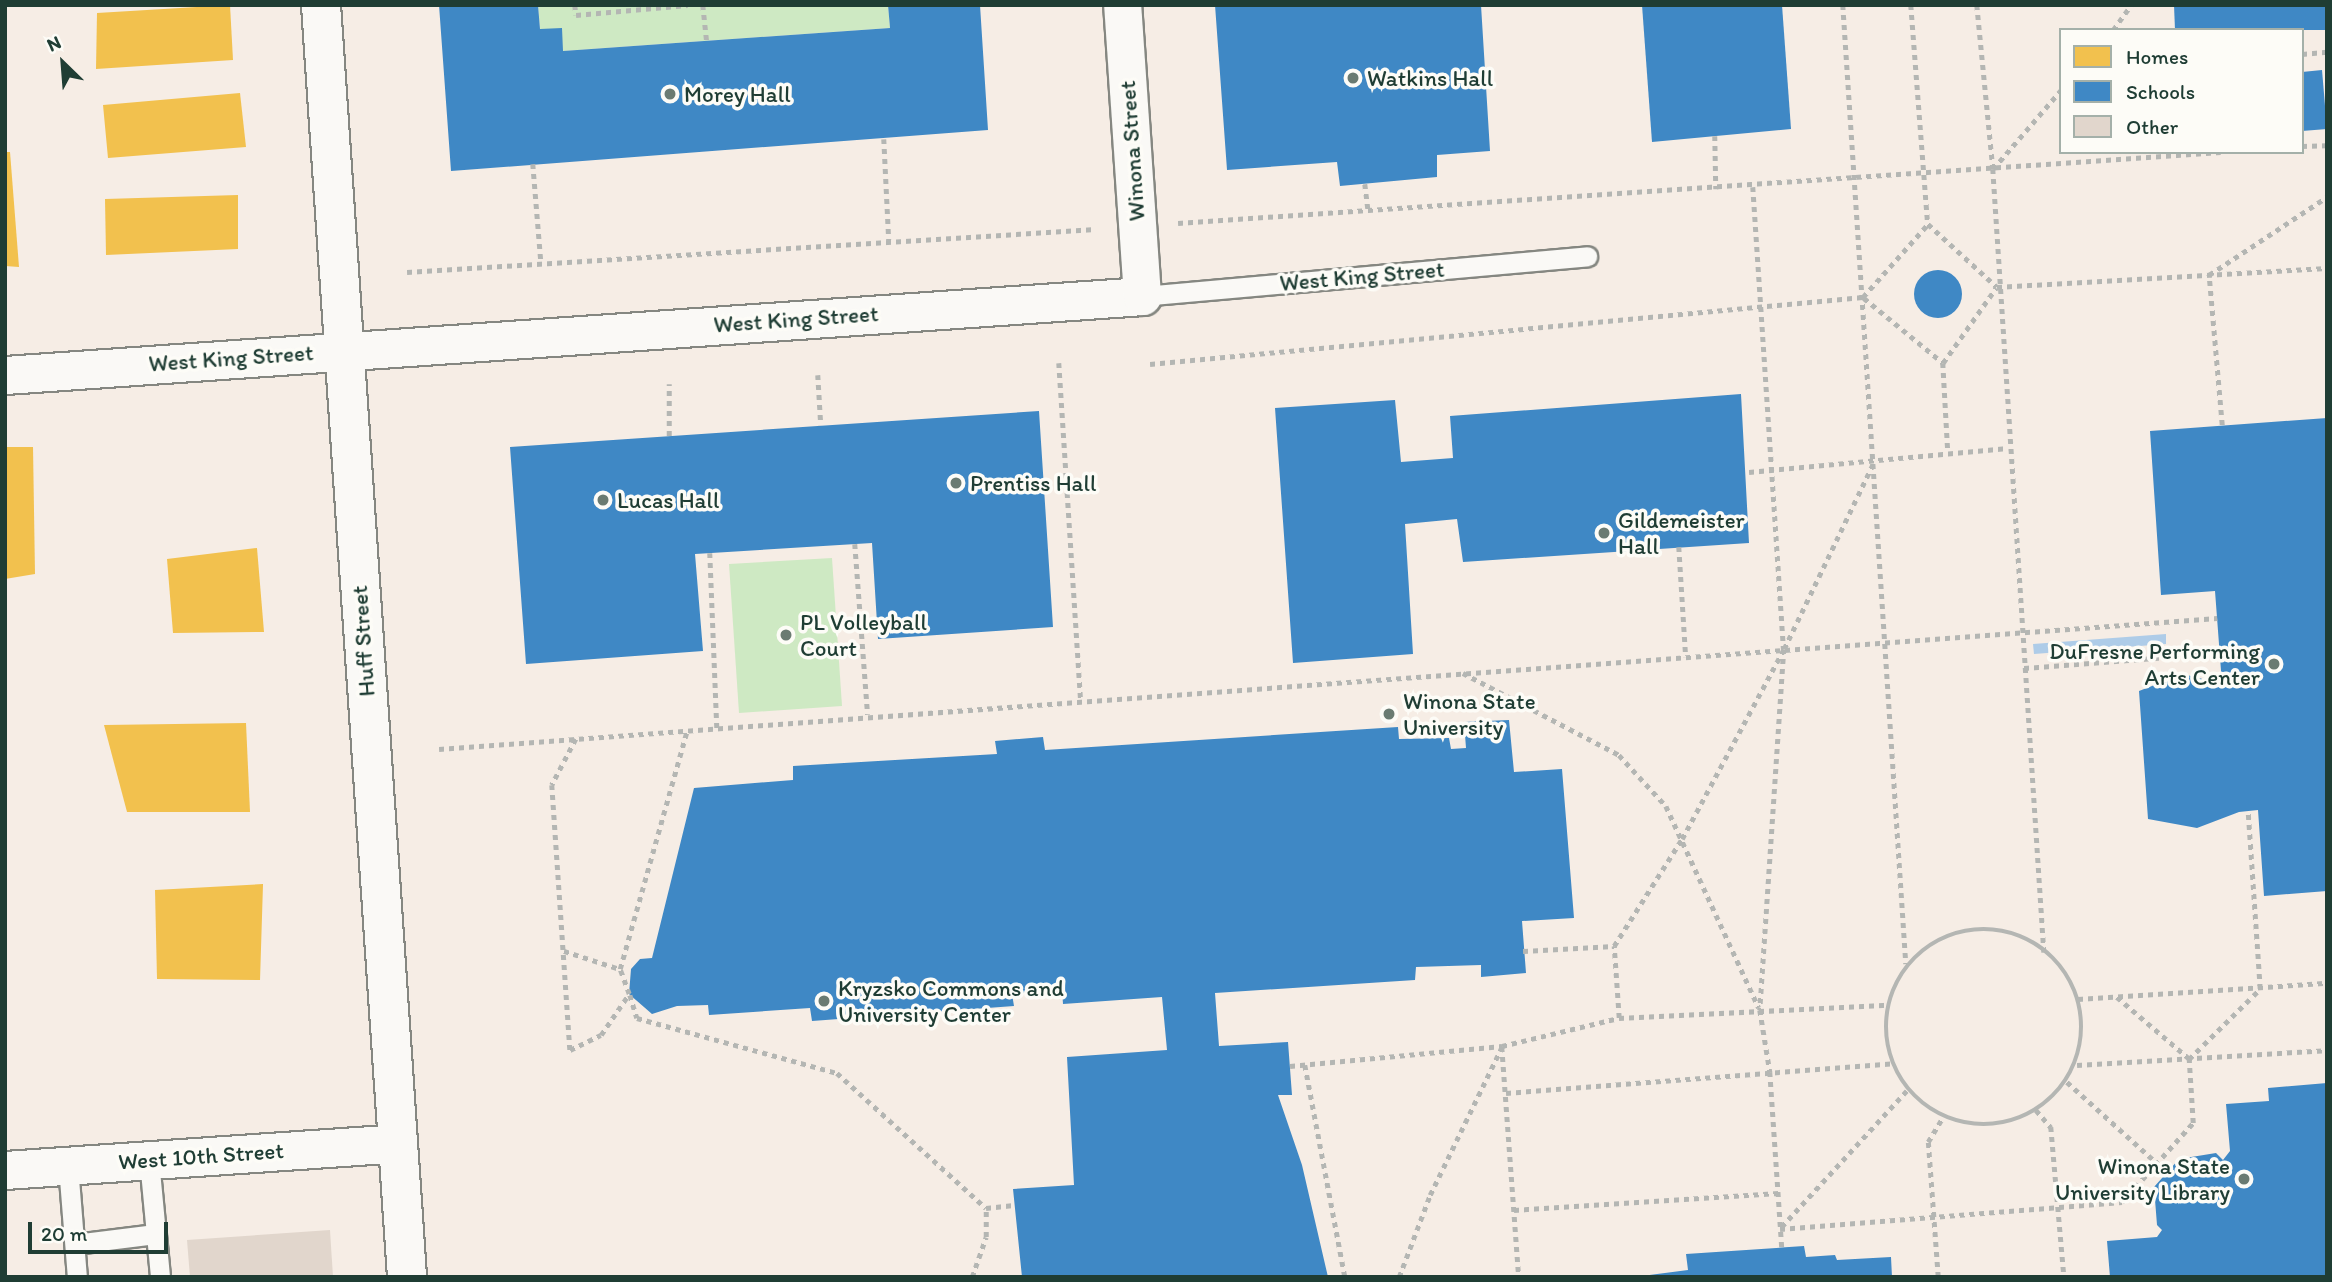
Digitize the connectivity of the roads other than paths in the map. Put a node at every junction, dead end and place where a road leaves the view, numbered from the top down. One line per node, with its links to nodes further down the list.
1 (321, 5): 5 (main road, Huff Street)
2 (1122, 5): 4 (street, Winona Street)
3 (1587, 256): 4 (lane, West King Street)
4 (1142, 296): 5 (street, West King Street)
5 (344, 349): 6 (street, West King Street); 7 (main road, Huff Street)
6 (5, 375)
7 (397, 1143): 8 (street, West 10th Street); 15 (main road, Huff Street)
8 (149, 1160): 9 (street, West 10th Street); 11 (lane)
9 (68, 1166): 10 (street, West 10th Street); 12 (lane)
10 (5, 1170)
11 (155, 1234): 12 (lane); 14 (lane)
12 (75, 1244): 13 (lane)
13 (77, 1277)
14 (160, 1277)
15 (407, 1277)

